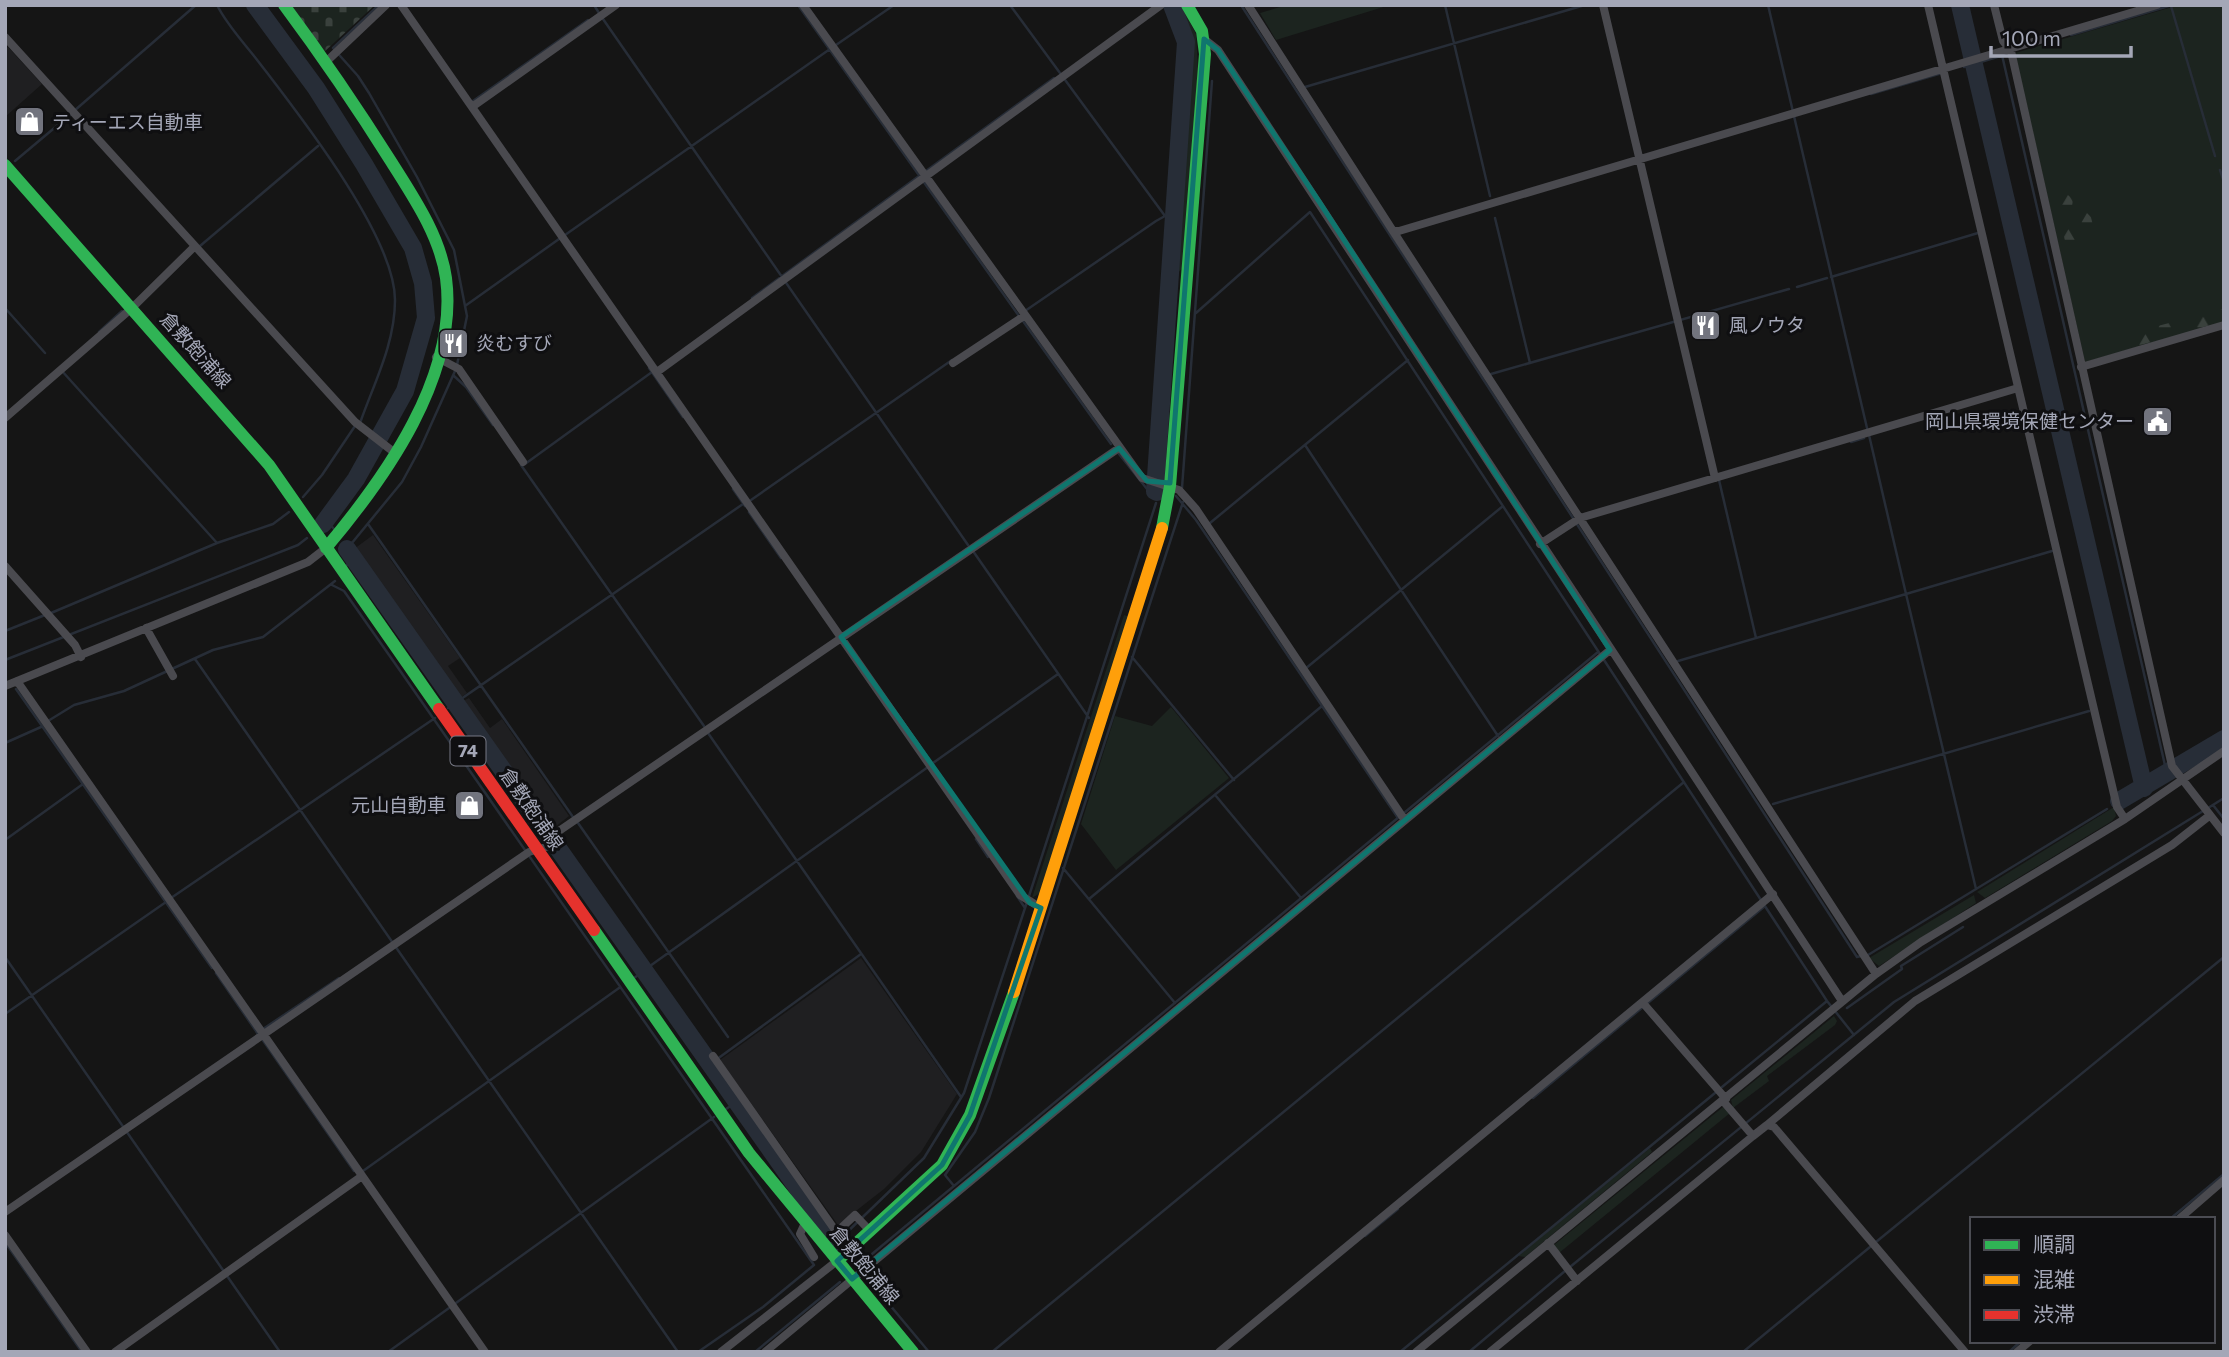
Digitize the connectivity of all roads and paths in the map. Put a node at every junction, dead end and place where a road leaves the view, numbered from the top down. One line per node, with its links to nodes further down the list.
1 (284, 5): 16 (street)
2 (386, 5): 16 (street)
3 (401, 5): 18 (street)
4 (616, 5): 18 (street)
5 (803, 5): 21 (street)
6 (1161, 5): 21 (street)
7 (1187, 5): 14 (street)
8 (1248, 5): 22 (street)
9 (1603, 5): 19 (street)
10 (1928, 5): 17 (street)
11 (1994, 5): 15 (street)
12 (2157, 5): 15 (street)
13 (5, 37): 23 (street)
14 (1204, 39): 37 (street); 39 (street)
15 (2008, 48): 17 (street); 29 (street)
16 (333, 55): 27 (street)
17 (1943, 72): 19 (street); 31 (street)
18 (472, 107): 30 (street)
19 (1639, 160): 22 (street); 36 (street)
20 (5, 165): 24 (street, 倉敷飽浦線 / 74)
21 (923, 178): 25 (street); 30 (street)
22 (1396, 234): 38 (street)
23 (196, 248): 24 (street); 34 (street)
24 (132, 308): 32 (street); 40 (street, 倉敷飽浦線 / 74)
25 (1022, 317): 28 (street); 33 (street)
26 (2224, 325): 29 (street)
27 (436, 358): 34 (street); 35 (street)
28 (953, 363)
29 (2081, 367): 50 (street)
30 (657, 372): 43 (street)
31 (2018, 388): 36 (street); 53 (street)
32 (5, 418)
33 (1119, 448): 37 (street); 43 (street)
34 (395, 453): 40 (street)
35 (523, 462)
36 (1715, 478): 38 (street)
37 (1169, 487): 52 (street); 57 (street)
38 (1579, 521): 39 (street); 58 (street)
39 (1540, 544): 44 (street)
40 (326, 548): 42 (street); 55 (street, 倉敷飽浦線 / 74)
41 (5, 566): 45 (street)
42 (146, 628): 45 (street); 46 (street)
43 (841, 637): 55 (street); 57 (street)
44 (1605, 654): 52 (street); 56 (street)
45 (80, 657): 47 (street)
46 (171, 672)
47 (17, 681): 48 (street); 61 (street)
48 (5, 686)
49 (2224, 751): 50 (street)
50 (2177, 773): 51 (street); 53 (street)
51 (2205, 812): 54 (street); 64 (street)
52 (1402, 816): 76 (street)
53 (2125, 819): 58 (street)
54 (2224, 833)
55 (530, 852): 61 (street); 70 (street, 倉敷飽浦線 / 74)
56 (1773, 894): 59 (street); 60 (street)
57 (1032, 903): 71 (street)
58 (1876, 974): 60 (street)
59 (1644, 1005): 63 (street); 84 (street)
60 (1836, 1007): 63 (street)
61 (261, 1034): 66 (street); 68 (street)
62 (715, 1059): 71 (street)
63 (1724, 1100): 65 (street); 73 (street)
64 (1767, 1125): 65 (street); 87 (street)
65 (1753, 1136): 77 (street)
66 (360, 1176): 79 (street); 80 (street)
67 (2224, 1180): 69 (street)
68 (5, 1212)
69 (2181, 1217)
70 (805, 1223): 74 (street, 倉敷飽浦線 / 74); 75 (street)
71 (864, 1224): 74 (street)
72 (5, 1235): 78 (street)
73 (1548, 1243): 77 (street); 85 (street)
74 (844, 1256): 76 (street, 倉敷飽浦線 / 74); 81 (street)
75 (814, 1257)
76 (859, 1273): 82 (street); 83 (street, 倉敷飽浦線 / 74)
77 (1577, 1281): 86 (street)
78 (87, 1352)
79 (115, 1352)
80 (485, 1352)
81 (721, 1352)
82 (765, 1352)
83 (913, 1352)
84 (1219, 1352)
85 (1416, 1352)
86 (1490, 1352)
87 (1965, 1352)

